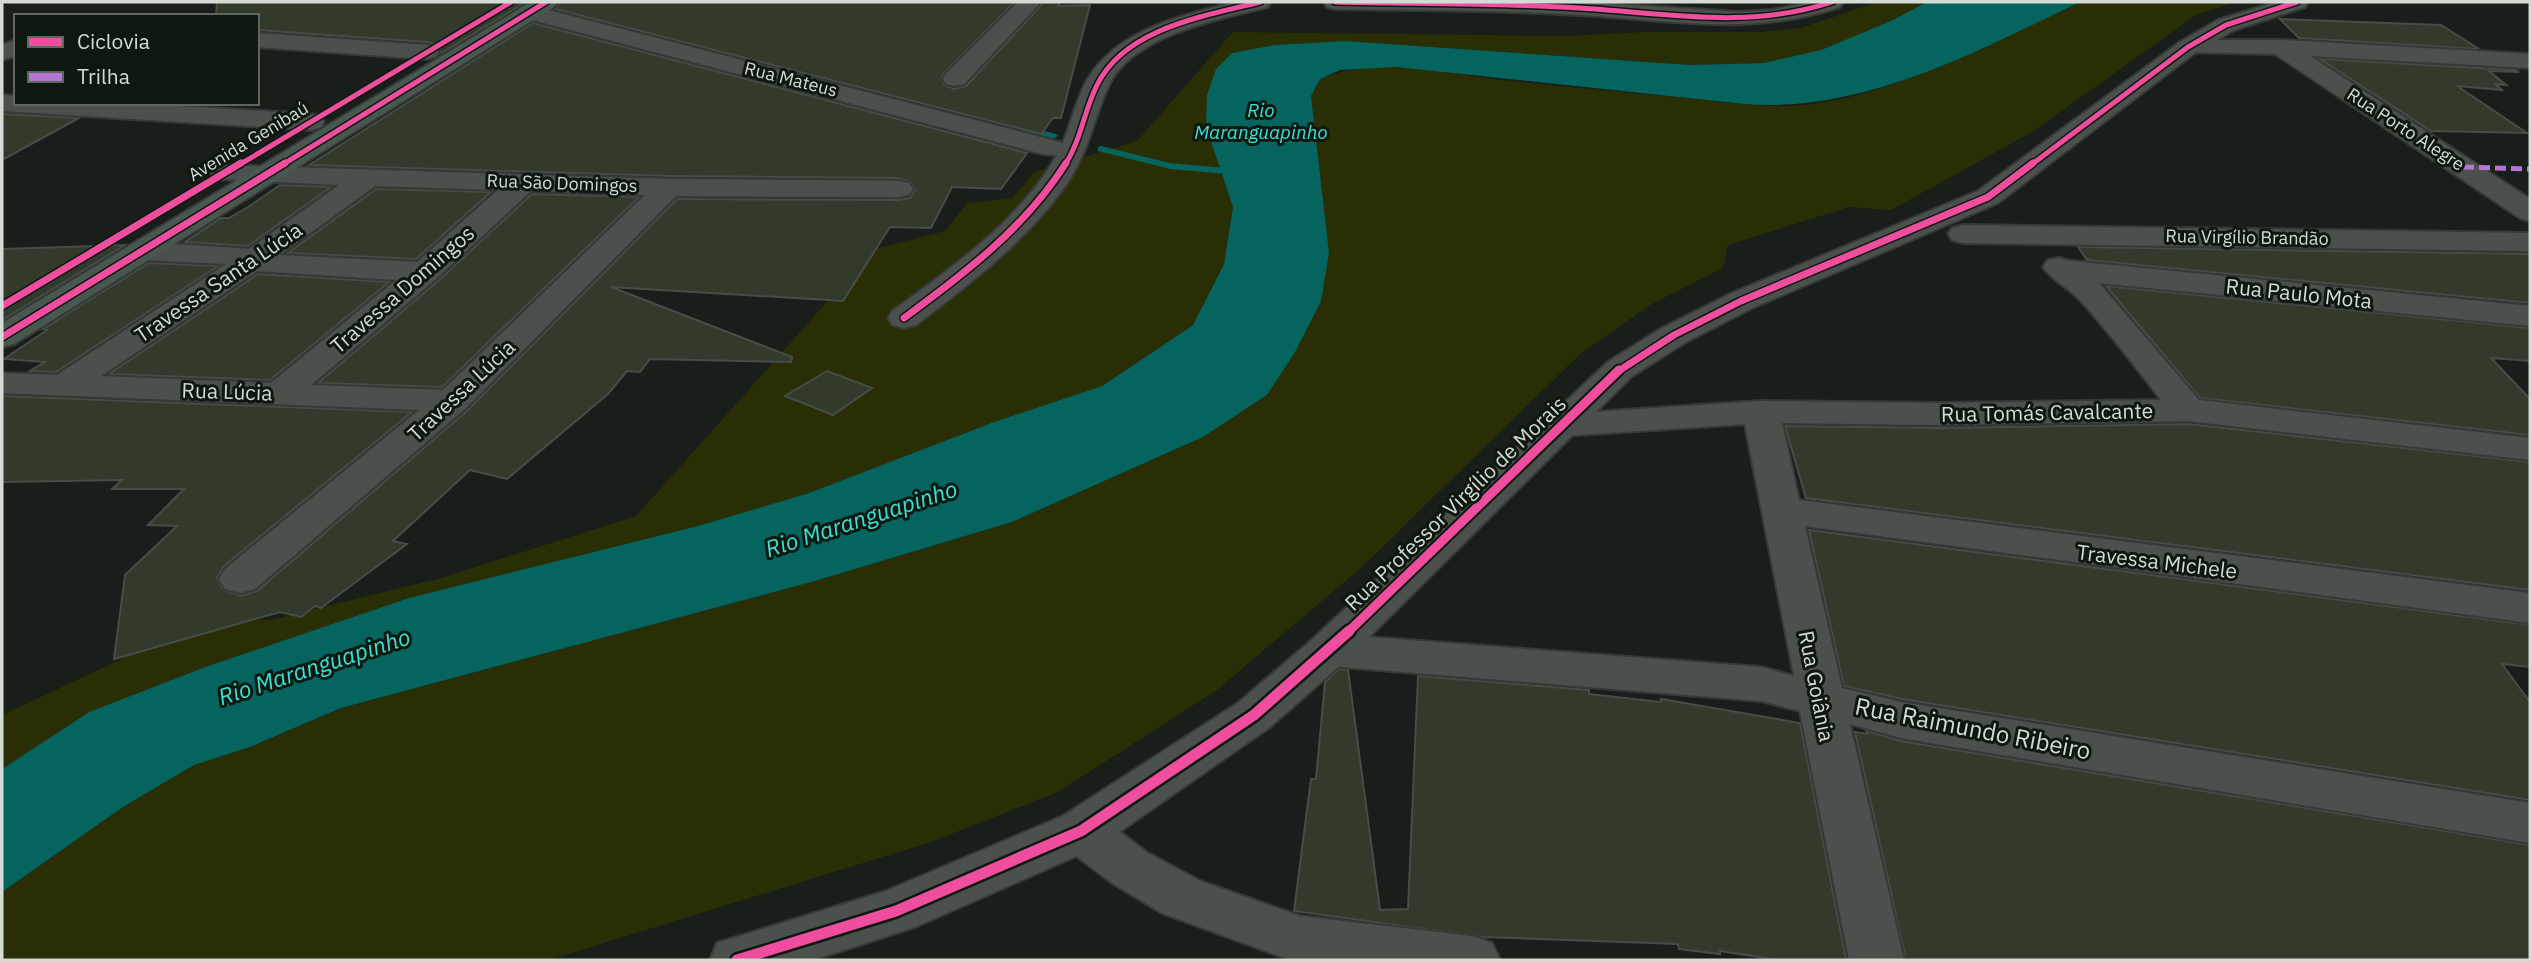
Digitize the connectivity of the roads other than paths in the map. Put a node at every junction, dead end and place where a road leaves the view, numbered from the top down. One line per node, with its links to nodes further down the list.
1 (1030, 2): 15 (street)
2 (1260, 2): 36 (street)
3 (1335, 2): 7 (street)
4 (1832, 2): 7 (street)
5 (2297, 2): 10 (street, Rua Professor Virgílio de Morais)
6 (521, 4): 12 (main road, Avenida Genibaú); 19 (street, Rua Mateus); 21 (main road, Avenida Genibaú)
7 (1580, 5)
8 (259, 40): 9 (street)
9 (291, 41): 12 (street); 13 (street)
10 (2188, 47): 11 (street); 27 (street, Rua Professor Virgílio de Morais)
11 (2281, 47): 14 (street); 26 (street, Rua Porto Alegre)
12 (427, 52): 18 (main road, Avenida Genibaú)
13 (259, 58)
14 (2530, 61)
15 (955, 79)
16 (73, 105): 17 (street)
17 (167, 107): 18 (street)
18 (311, 122): 20 (main road, Avenida Genibaú)
19 (1053, 148)
20 (225, 173): 21 (street, Rua São Domingos); 34 (main road, Avenida Genibaú)
21 (267, 174): 22 (street, Rua São Domingos); 30 (main road, Avenida Genibaú)
22 (369, 177): 23 (street, Rua São Domingos); 31 (street, Travessa Santa Lúcia)
23 (524, 181): 24 (street, Rua São Domingos); 33 (street, Travessa Domingos)
24 (669, 187): 25 (street, Rua São Domingos); 41 (street, Travessa Lúcia)
25 (900, 189)
26 (2530, 212)
27 (1902, 232): 28 (street); 44 (street, Rua Professor Virgílio de Morais)
28 (1963, 234): 29 (street, Rua Virgílio Brandão); 32 (street)
29 (2530, 242)
30 (144, 251): 31 (street); 37 (main road, Avenida Genibaú)
31 (256, 259): 33 (street); 39 (street, Travessa Santa Lúcia)
32 (2067, 270): 35 (street, Rua Paulo Mota); 42 (street)
33 (425, 272): 40 (street, Travessa Domingos)
34 (2, 306)
35 (2530, 316)
36 (904, 318)
37 (2, 337)
38 (2, 383): 39 (street, Rua Lúcia)
39 (65, 385): 40 (street, Rua Lúcia)
40 (279, 394): 41 (street, Rua Lúcia)
41 (452, 401): 47 (street, Travessa Lúcia)
42 (2188, 410): 43 (street, Rua Tomás Cavalcante); 45 (street, Rua Tomás Cavalcante)
43 (1761, 412): 44 (street, Rua Tomás Cavalcante); 46 (street, Rua Goiânia)
44 (1562, 425): 49 (street, Rua Professor Virgílio de Morais)
45 (2530, 449)
46 (1784, 511): 48 (street, Travessa Michele); 50 (street, Rua Goiânia)
47 (240, 579)
48 (2530, 608)
49 (1329, 650): 50 (street, Rua Raimundo Ribeiro); 52 (street, Rua Professor Virgílio de Morais)
50 (1819, 697): 51 (street, Rua Raimundo Ribeiro); 55 (street, Rua Goiânia)
51 (2530, 823)
52 (1081, 831): 53 (street, Rua Professor Virgílio de Morais); 54 (street)
53 (737, 960)
54 (1472, 960)
55 (1876, 960)

